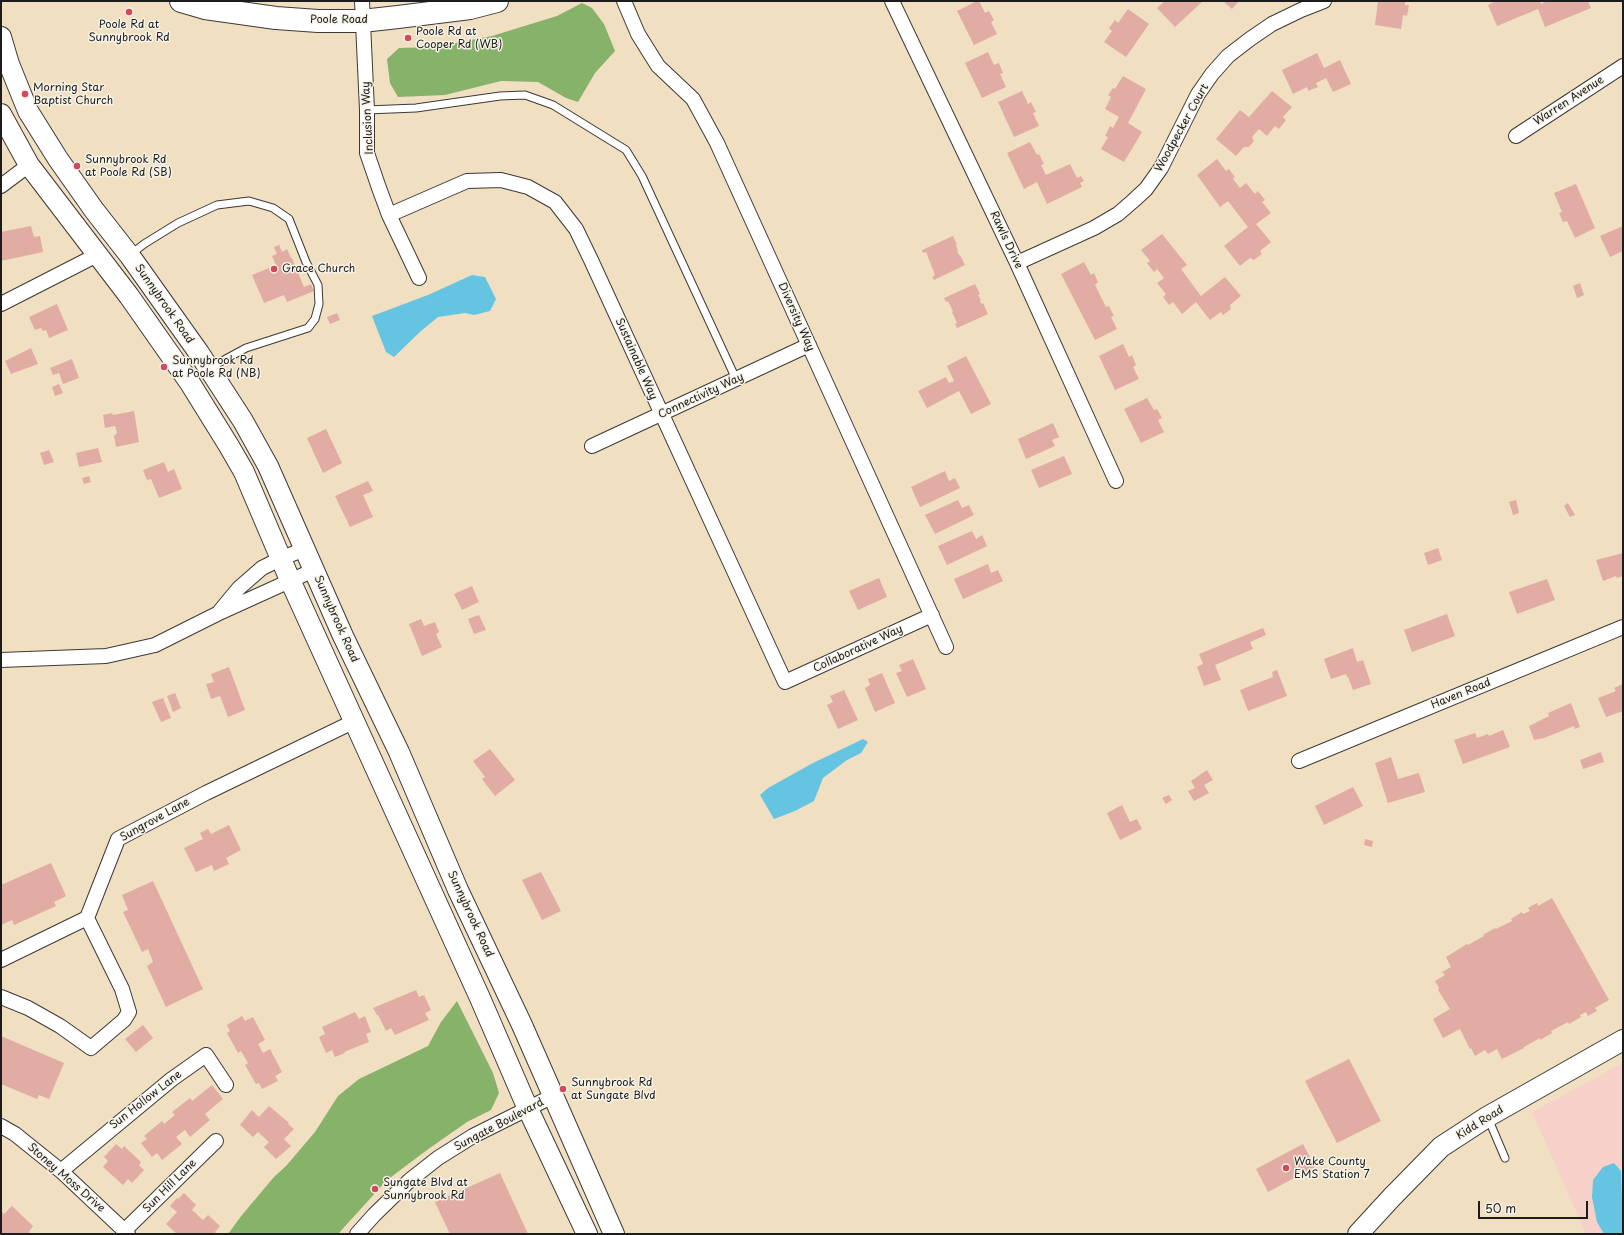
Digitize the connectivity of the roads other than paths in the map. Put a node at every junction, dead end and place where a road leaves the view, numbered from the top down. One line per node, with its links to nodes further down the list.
1 (181, 1): 6 (main road, Poole Road)
2 (497, 1): 6 (main road, Poole Road)
3 (624, 1): 21 (street, Diversity Way)
4 (892, 1): 17 (street, Rawls Drive)
5 (1324, 1): 17 (street, Woodpecker Court)
6 (362, 11): 9 (street, Inclusion Way)
7 (1, 37): 16 (main road, Sunnybrook Road)
8 (1623, 66): 11 (street, Warren Avenue)
9 (367, 110): 14 (street, Inclusion Way); 23 (lane)
10 (1, 114): 12 (main road)
11 (1516, 136)
12 (29, 165): 13 (street); 15 (main road)
13 (1, 186)
14 (389, 215): 18 (street, Inclusion Way); 24 (street, Sustainable Way)
15 (97, 255): 19 (main road); 20 (street)
16 (130, 256): 22 (main road, Sunnybrook Road); 22 (lane)
17 (1017, 263): 26 (street, Rawls Drive)
18 (419, 278)
19 (129, 296): 22 (main road); 28 (main road)
20 (1, 304)
21 (809, 345): 23 (street, Connectivity Way); 32 (street, Diversity Way)
22 (209, 368): 27 (main road, Sunnybrook Road)
23 (736, 379): 24 (street, Connectivity Way)
24 (661, 414): 25 (street, Connectivity Way); 36 (street, Sustainable Way)
25 (592, 446)
26 (1116, 481)
27 (305, 549): 28 (street); 29 (main road, Sunnybrook Road)
28 (282, 558): 30 (main road); 31 (street)
29 (314, 570): 30 (street); 44 (main road, Sunnybrook Road)
30 (290, 580): 31 (street); 37 (main road)
31 (217, 614): 35 (street)
32 (932, 615): 34 (street, Diversity Way); 36 (street, Collaborative Way)
33 (1623, 627): 38 (street, Haven Road)
34 (946, 647)
35 (1, 660)
36 (785, 682)
37 (355, 721): 39 (street, Sungrove Lane); 45 (main road)
38 (1299, 761)
39 (88, 918): 40 (street); 41 (street)
40 (1, 960)
41 (1, 997)
42 (1623, 1040): 46 (main road, Kidd Road)
43 (226, 1085): 50 (street, Sun Hollow Lane)
44 (553, 1096): 45 (street, Sungate Boulevard); 54 (main road, Sunnybrook Road)
45 (528, 1109): 52 (street, Sungate Boulevard); 53 (main road)
46 (1487, 1117): 49 (lane); 55 (main road, Kidd Road)
47 (1, 1126): 50 (street, Stoney Moss Drive)
48 (216, 1141): 51 (street, Sun Hill Lane)
49 (1505, 1158)
50 (61, 1171): 51 (street, Stoney Moss Drive)
51 (126, 1233)
52 (357, 1234)
53 (587, 1234)
54 (614, 1234)
55 (1358, 1234)

